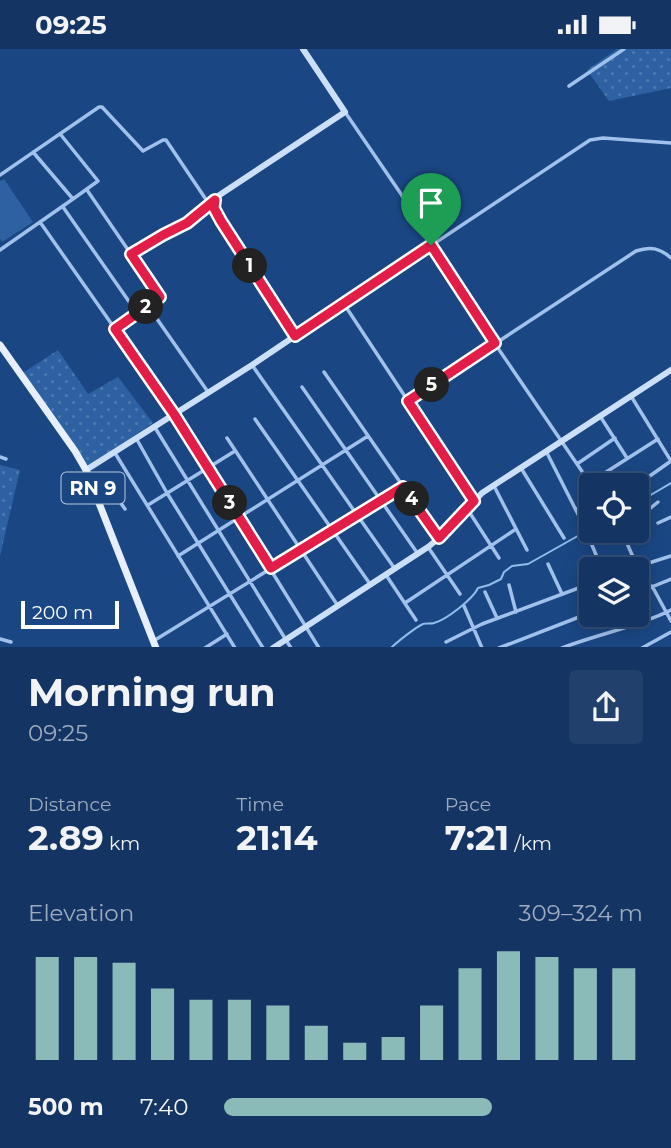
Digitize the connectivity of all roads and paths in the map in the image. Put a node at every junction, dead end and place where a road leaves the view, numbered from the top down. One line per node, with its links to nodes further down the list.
1 (303, 49): 4 (street)
2 (624, 49): 3 (street)
3 (569, 86)
4 (345, 112): 11 (street); 14 (street)
5 (61, 135): 7 (street); 9 (street); 11 (street)
6 (671, 143): 14 (street)
7 (33, 152): 8 (street); 10 (street)
8 (0, 175)
9 (87, 190): 10 (street); 16 (street)
10 (74, 199): 12 (street)
11 (212, 202): 16 (street); 22 (street)
12 (63, 207): 13 (street); 20 (street)
13 (40, 222): 15 (street); 21 (street)
14 (431, 245): 18 (street); 23 (street)
15 (0, 250)
16 (131, 254): 19 (street)
17 (671, 258): 23 (street)
18 (344, 303): 22 (street); 31 (street)
19 (148, 306): 20 (street); 29 (street)
20 (137, 313): 21 (street)
21 (115, 329): 32 (street)
22 (295, 336): 25 (street)
23 (495, 343): 31 (street); 41 (street)
24 (0, 345): 53 (main road, RN 9)
25 (252, 365): 29 (street); 50 (street)
26 (671, 370): 30 (street)
27 (324, 372): 36 (street)
28 (302, 387): 44 (street)
29 (208, 392): 32 (street)
30 (631, 396): 33 (street); 40 (street)
31 (408, 401): 65 (street)
32 (174, 414): 35 (street); 51 (street)
33 (600, 416): 39 (street); 41 (street)
34 (255, 419): 58 (street)
35 (154, 426): 37 (street); 57 (street)
36 (368, 436): 44 (street); 61 (street)
37 (136, 438): 42 (street); 62 (street)
38 (227, 438): 43 (street)
39 (615, 438): 47 (street); 49 (street)
40 (658, 439): 47 (street); 56 (street)
41 (560, 442): 45 (street); 49 (street)
42 (114, 451): 53 (street); 67 (street)
43 (235, 451): 51 (street); 63 (street)
44 (345, 451): 50 (street); 64 (street)
45 (546, 451): 52 (street); 72 (street)
46 (0, 457): 48 (street)
47 (627, 458): 55 (street)
48 (6, 459)
49 (577, 464): 54 (street)
50 (323, 465): 58 (street); 73 (street)
51 (208, 468): 57 (street); 75 (street)
52 (521, 468): 60 (street); 81 (street)
53 (86, 470): 59 (main road, RN 9)
54 (583, 473)
55 (606, 473)
56 (649, 476)
57 (188, 480): 62 (street); 79 (street)
58 (298, 481): 63 (street); 78 (street)
59 (91, 484): 70 (street); 127 (main road, RN 9)
60 (494, 486): 65 (street); 77 (street)
61 (403, 487): 64 (street); 80 (street)
62 (167, 493): 67 (street); 82 (street)
63 (268, 500): 75 (street); 85 (street)
64 (381, 501): 73 (street); 87 (street)
65 (474, 501): 68 (street)
66 (658, 502): 71 (street)
67 (147, 505): 88 (street)
68 (467, 508): 80 (street); 83 (street)
69 (579, 508): 72 (street)
70 (125, 509)
71 (649, 509)
72 (576, 510): 90 (street)
73 (357, 516): 78 (street); 95 (street)
74 (671, 517): 76 (street)
75 (239, 518): 79 (street); 94 (street)
76 (658, 523)
77 (516, 529): 83 (street); 86 (street)
78 (333, 530): 85 (street); 100 (street)
79 (219, 531): 82 (street); 99 (street)
80 (439, 538): 84 (street)
81 (564, 538)
82 (199, 543): 88 (street); 106 (street)
83 (490, 545): 91 (street); 97 (street)
84 (428, 547): 87 (street); 97 (street)
85 (300, 549): 94 (street); 110 (street)
86 (527, 550)
87 (418, 554): 95 (street)
88 (178, 556): 112 (street)
89 (671, 556): 92 (street)
90 (597, 557)
91 (499, 558)
92 (649, 562)
93 (548, 564): 108 (street)
94 (271, 568): 99 (street); 119 (street)
95 (395, 569): 96 (street)
96 (386, 575): 100 (street); 109 (street)
97 (447, 575): 107 (street); 109 (street)
98 (671, 579): 102 (street)
99 (250, 581): 106 (street); 124 (street)
100 (370, 585): 110 (street)
101 (509, 586): 114 (street)
102 (652, 586): 103 (street); 113 (street)
103 (649, 587)
104 (579, 588): 108 (street)
105 (485, 592): 116 (street)
106 (230, 593): 112 (street); 130 (street)
107 (460, 594)
108 (562, 594): 114 (street)
109 (405, 603): 117 (street)
110 (338, 605): 119 (street)
111 (464, 606): 120 (street)
112 (210, 607): 122 (street); 127 (street)
113 (669, 611): 118 (street); 136 (street)
114 (516, 612): 116 (street)
115 (579, 617): 135 (street)
116 (497, 618): 120 (street)
117 (416, 620)
118 (671, 621)
119 (306, 626): 124 (street); 133 (street)
120 (474, 628): 126 (street); 134 (street)
121 (671, 632): 137 (street)
122 (227, 634): 128 (street); 129 (street)
123 (0, 639): 125 (street)
124 (286, 639): 131 (street); 132 (street)
125 (11, 642)
126 (446, 642)
127 (155, 644)
128 (205, 647)
129 (235, 647)
130 (263, 647)
131 (273, 647)
132 (291, 647)
133 (319, 647)
134 (482, 647)
135 (499, 647)
136 (562, 647)
137 (642, 647)

